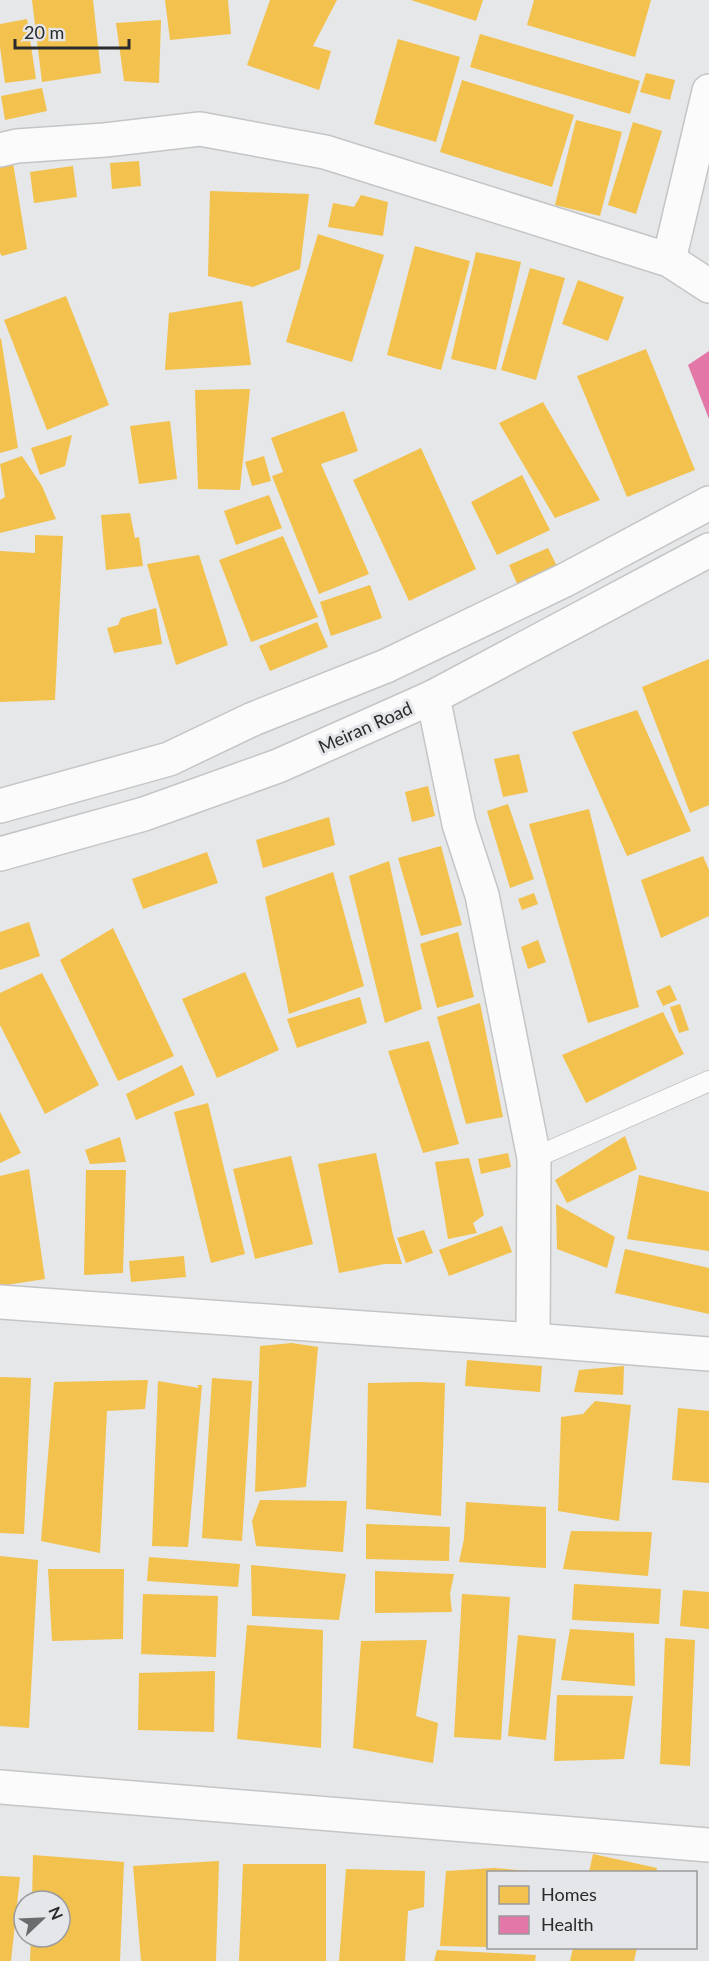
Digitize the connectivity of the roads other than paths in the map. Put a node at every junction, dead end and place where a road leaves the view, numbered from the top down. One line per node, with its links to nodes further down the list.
1 (709, 91): 3 (street)
2 (0, 150): 3 (street)
3 (669, 260): 4 (street)
4 (709, 286)
5 (709, 503): 8 (street)
6 (709, 550): 7 (street, Meiran Road)
7 (434, 697): 9 (street, Meiran Road); 11 (street)
8 (0, 806)
9 (0, 854)
10 (709, 1082): 11 (lane)
11 (534, 1158): 13 (street)
12 (0, 1302): 13 (street)
13 (533, 1340): 14 (street)
14 (709, 1354)
15 (0, 1787): 16 (street)
16 (709, 1845)

